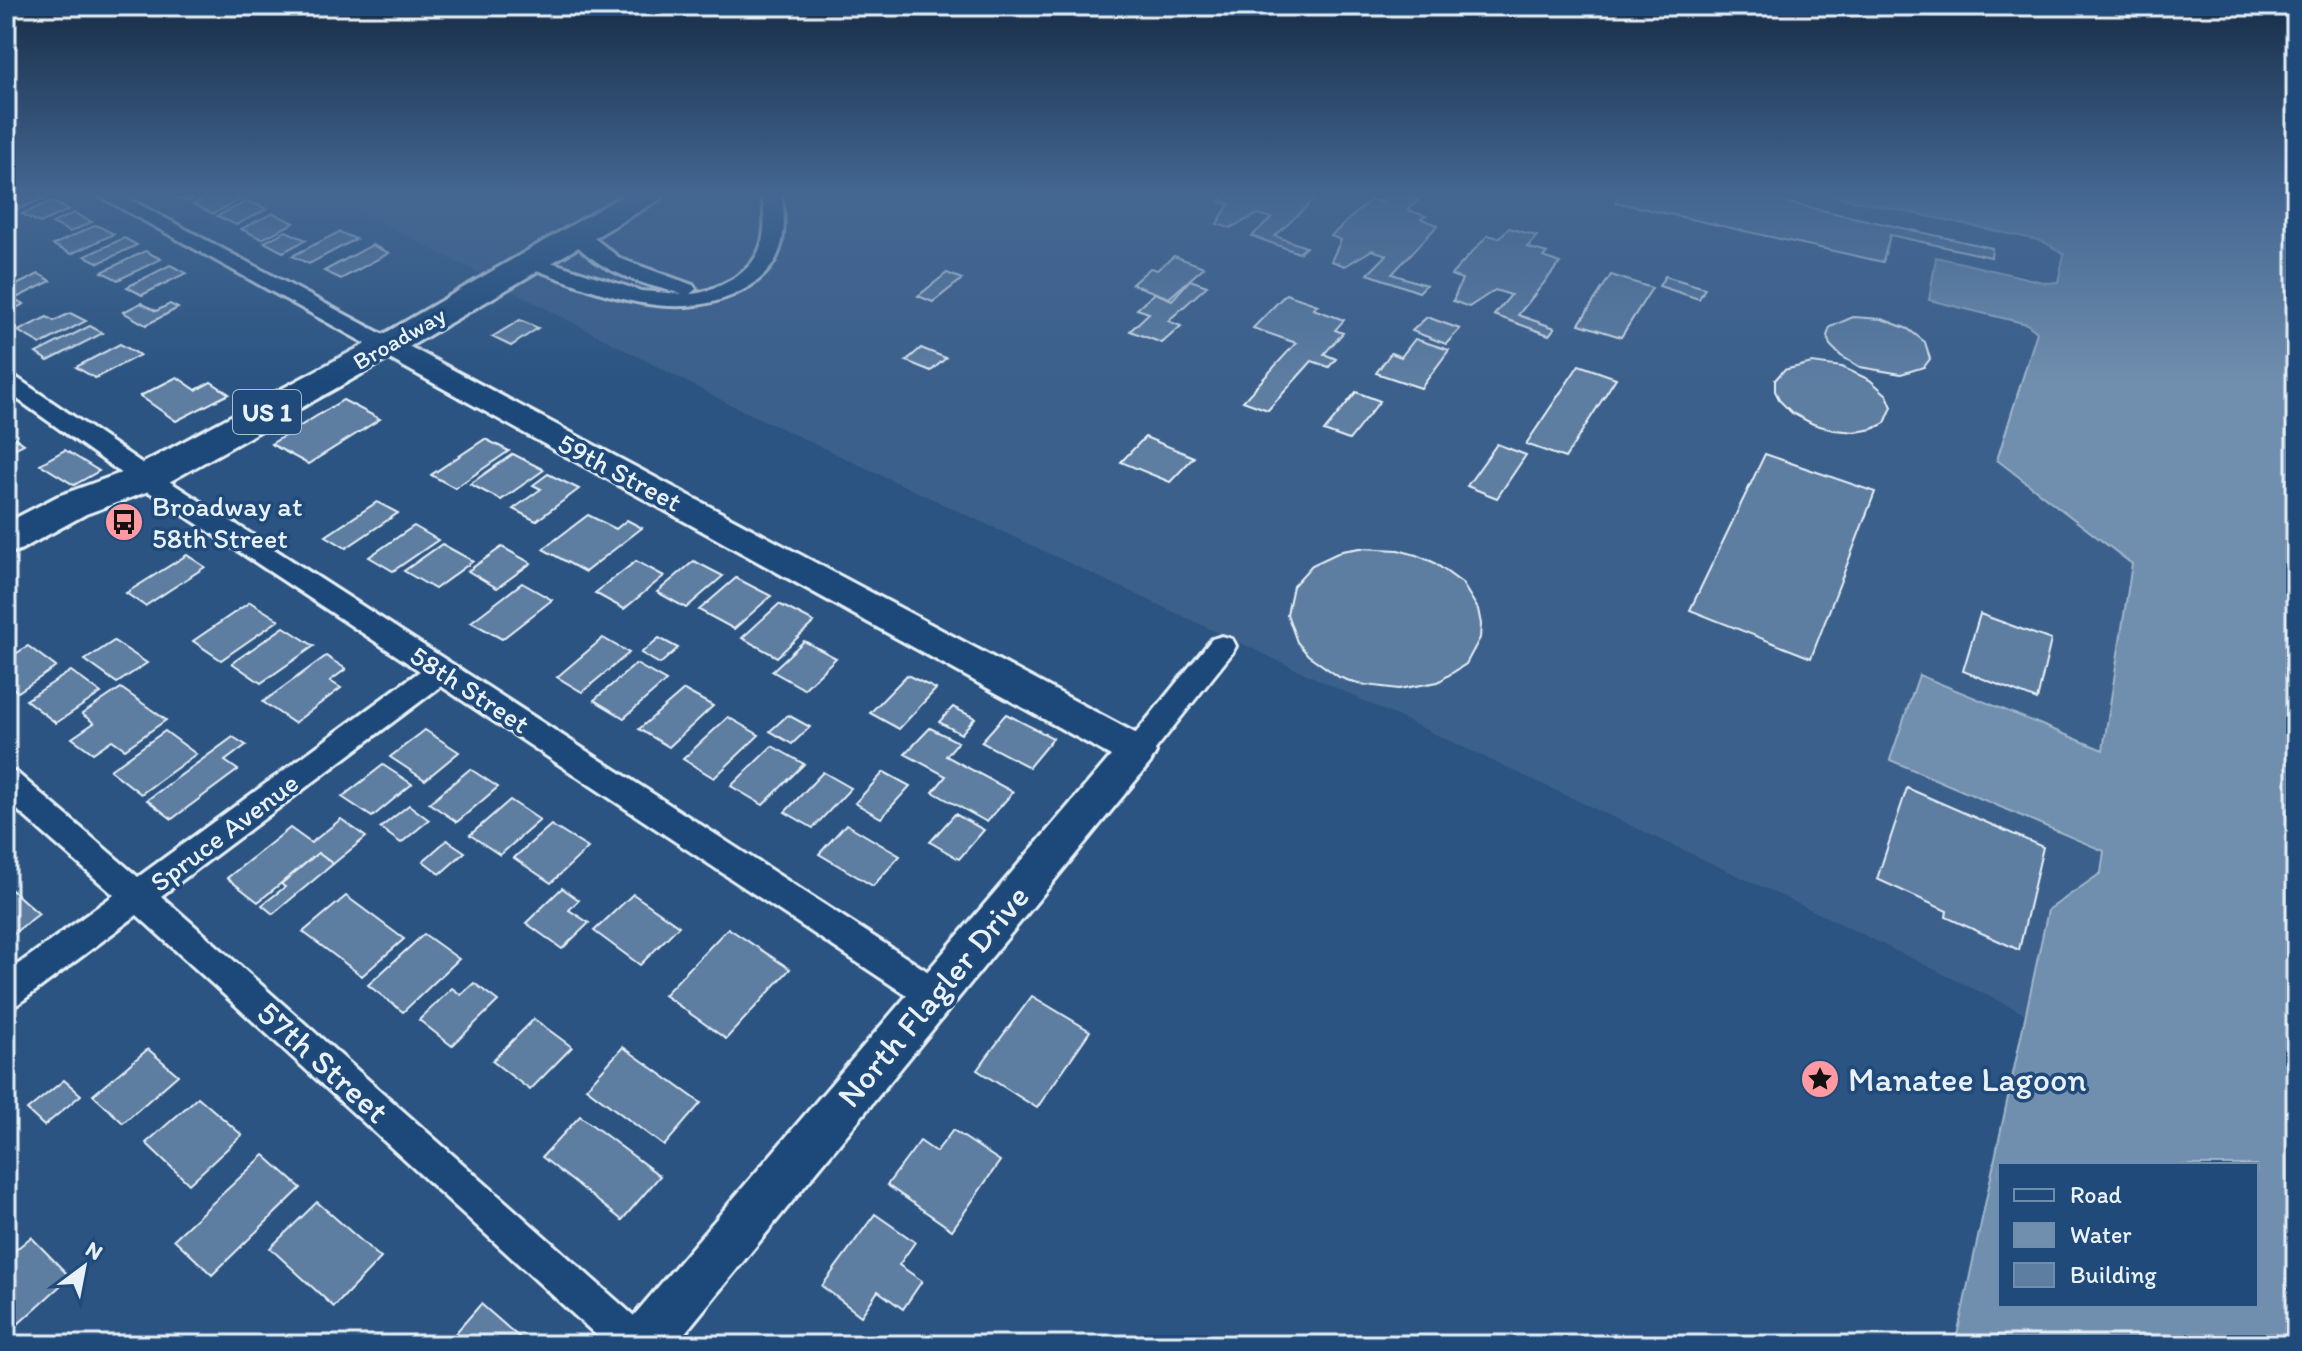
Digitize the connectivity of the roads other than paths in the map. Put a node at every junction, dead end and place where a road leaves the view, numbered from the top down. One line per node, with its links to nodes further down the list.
1 (220, 256): 7 (street, 59th Street)
2 (542, 256): 5 (main road, Broadway / US 1)
3 (601, 256): 6 (street)
4 (770, 256): 6 (street)
5 (532, 262): 6 (street); 7 (main road, Broadway / US 1)
6 (719, 294)
7 (387, 346): 9 (main road, Broadway / US 1); 14 (street, 59th Street)
8 (6, 381): 9 (street, 58th Street)
9 (146, 478): 10 (main road, Broadway / US 1); 11 (main road, Broadway / US 1); 13 (street, 58th Street)
10 (6, 540)
11 (6, 567)
12 (1222, 646): 14 (street, North Flagler Drive)
13 (442, 670): 16 (street, Spruce Avenue); 18 (street, 58th Street)
14 (1137, 752): 18 (street, North Flagler Drive)
15 (6, 782): 16 (street, 57th Street)
16 (138, 896): 17 (street, Spruce Avenue); 19 (street, 57th Street)
17 (6, 993)
18 (935, 995): 19 (street, North Flagler Drive)
19 (640, 1345)

